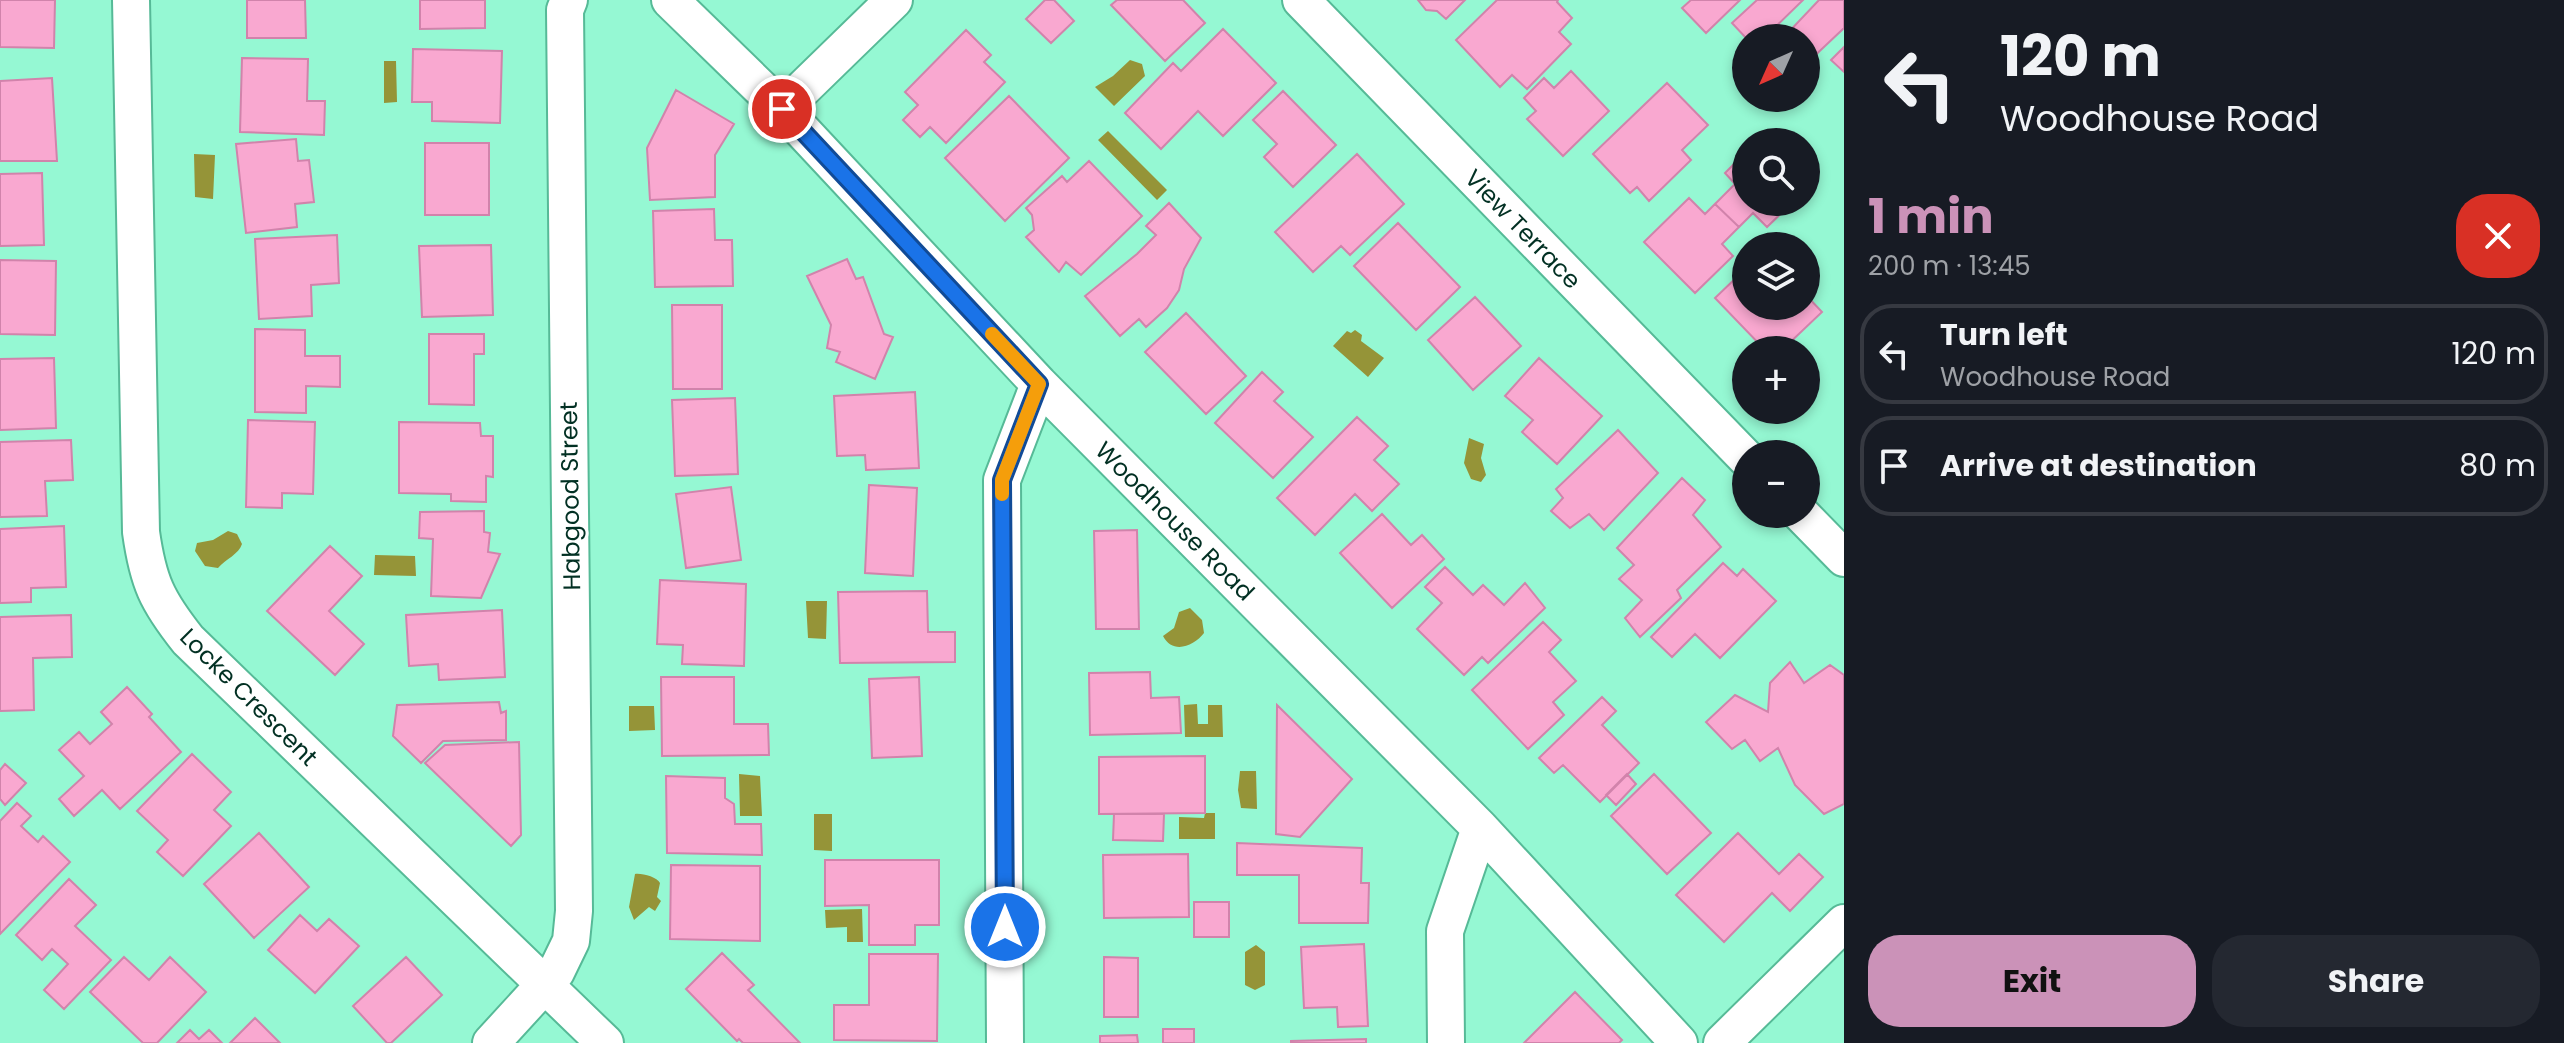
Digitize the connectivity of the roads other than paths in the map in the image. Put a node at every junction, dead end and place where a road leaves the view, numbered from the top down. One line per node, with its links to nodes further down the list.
1 (131, 0): 13 (street, Locke Crescent)
2 (569, 0): 13 (street, Habgood Street)
3 (670, 0): 6 (street, Woodhouse Road)
4 (894, 0): 6 (street)
5 (1301, 0): 8 (street, View Terrace)
6 (782, 109): 7 (street, Woodhouse Road)
7 (1039, 384): 11 (street, Woodhouse Road); 16 (street)
8 (1732, 444)
9 (1815, 528): 10 (street)
10 (1844, 558)
11 (1480, 828): 17 (street); 18 (street, Woodhouse Road)
12 (1844, 923): 19 (street)
13 (545, 985): 14 (street, Habgood Street); 15 (street, Locke Crescent)
14 (491, 1043)
15 (605, 1043)
16 (1005, 1043)
17 (1446, 1043)
18 (1679, 1043)
19 (1722, 1043)

